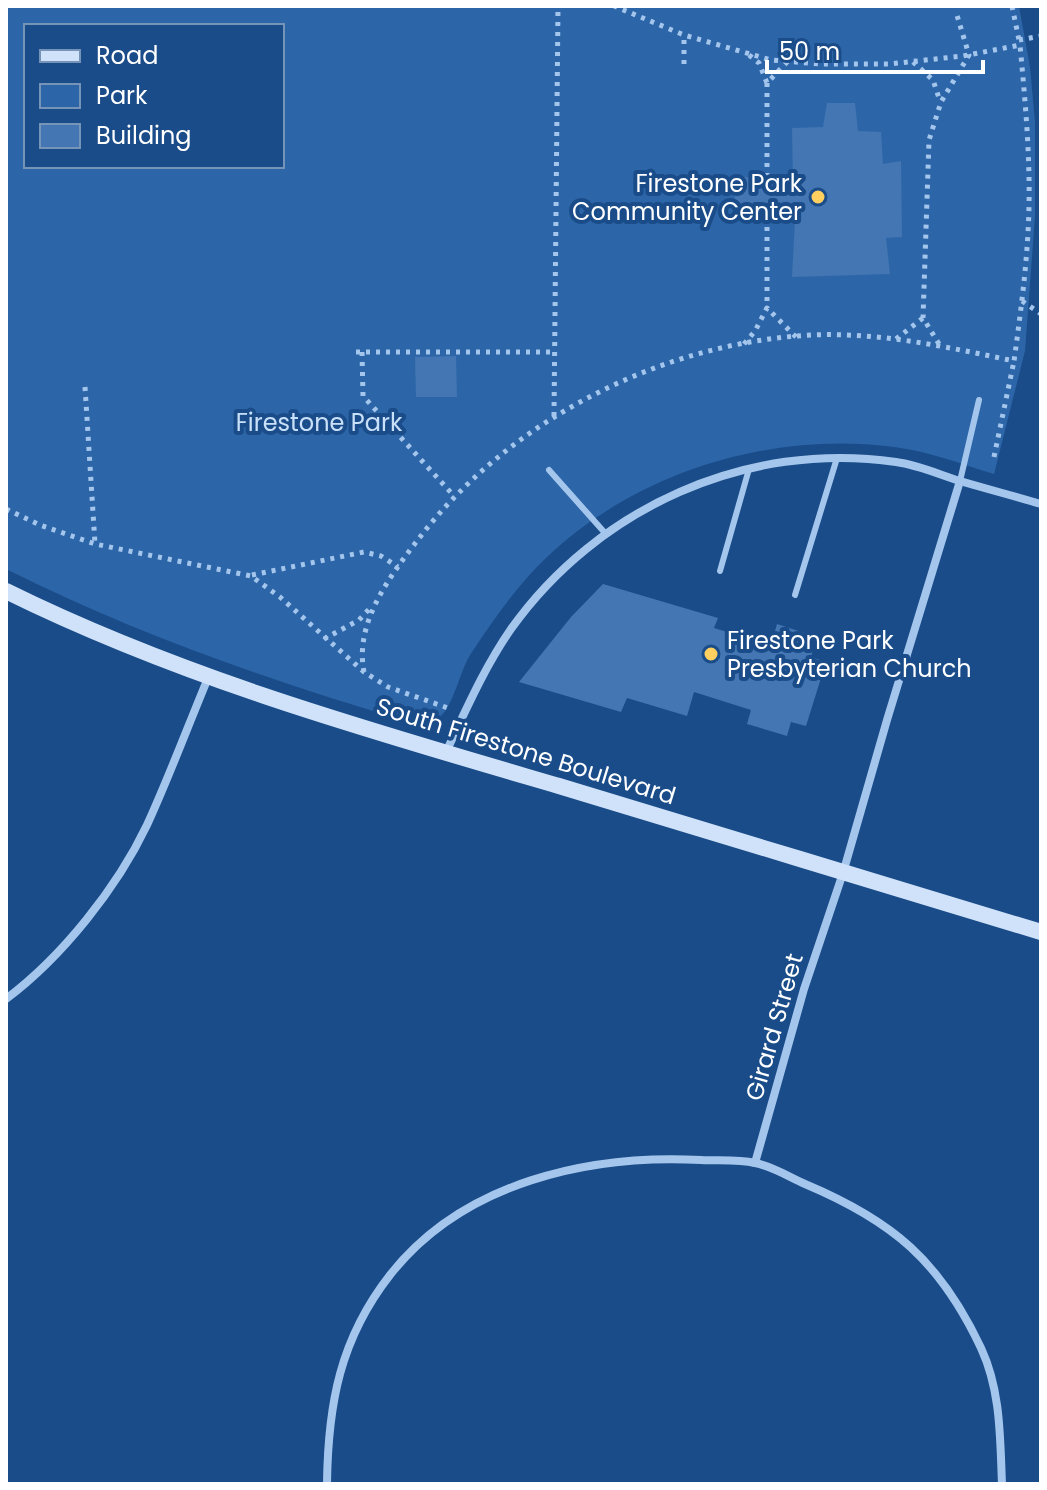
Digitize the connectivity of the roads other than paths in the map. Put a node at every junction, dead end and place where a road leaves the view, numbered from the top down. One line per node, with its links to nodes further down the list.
1 (979, 400): 5 (lane)
2 (837, 458): 3 (street); 5 (street); 10 (lane)
3 (749, 469): 7 (street); 8 (lane)
4 (549, 470): 7 (lane)
5 (960, 481): 6 (street); 13 (street, Girard Street)
6 (1041, 504)
7 (605, 533): 12 (street)
8 (720, 571)
9 (6, 591): 11 (street, South Firestone Boulevard)
10 (795, 595)
11 (208, 678): 12 (street, South Firestone Boulevard); 15 (street)
12 (445, 753): 13 (street, South Firestone Boulevard)
13 (843, 873): 14 (street, South Firestone Boulevard); 16 (street, Girard Street)
14 (1041, 932)
15 (6, 999)
16 (755, 1163): 17 (street); 18 (street)
17 (327, 1484)
18 (1002, 1484)

